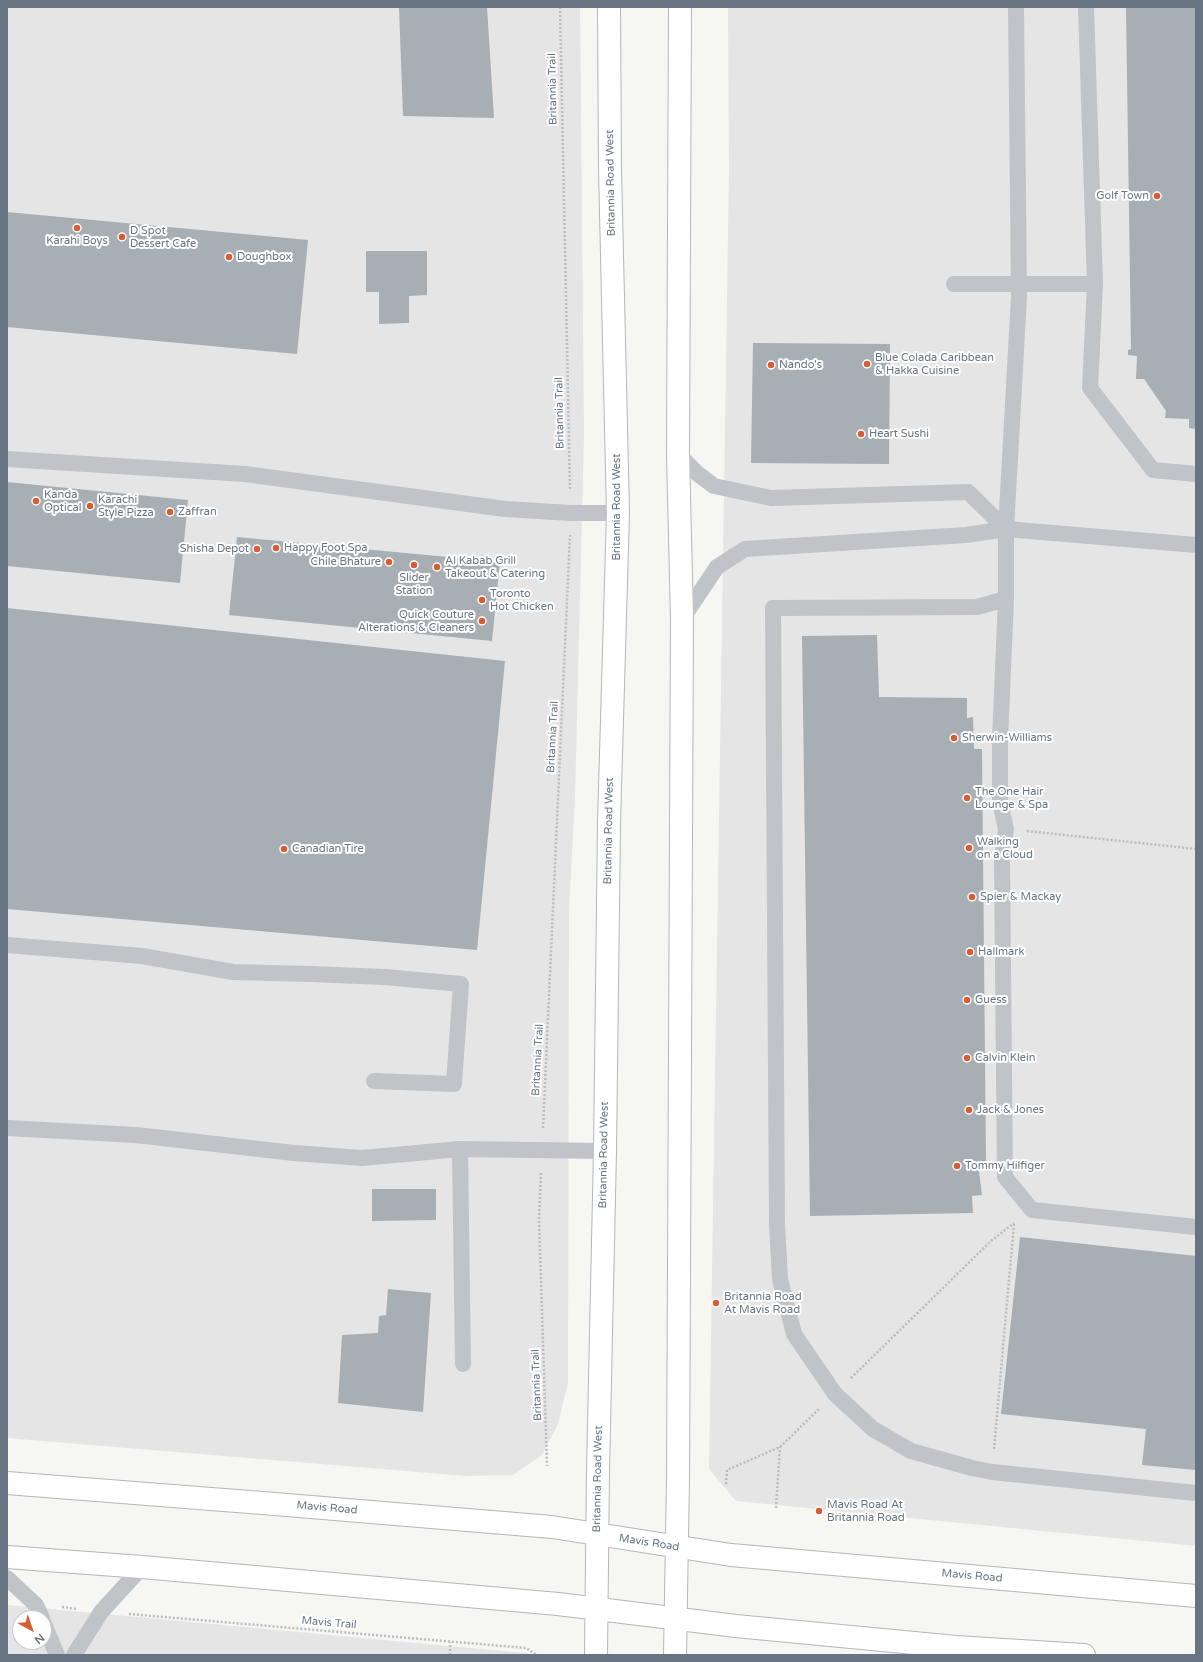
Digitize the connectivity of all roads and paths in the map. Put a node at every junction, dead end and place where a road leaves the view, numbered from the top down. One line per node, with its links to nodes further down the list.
1 (560, 7): 12 (path, Britannia Trail)
2 (609, 7): 13 (main road, Britannia Road West)
3 (680, 7): 9 (main road)
4 (1016, 7): 7 (lane)
5 (1086, 7): 8 (lane)
6 (954, 284): 7 (lane)
7 (1019, 284): 8 (lane); 14 (lane)
8 (1095, 284): 11 (lane)
9 (678, 454): 14 (lane); 17 (main road)
10 (7, 459): 12 (lane)
11 (1196, 474)
12 (571, 513): 13 (lane); 24 (path, Britannia Trail)
13 (618, 513): 25 (main road, Britannia Road West)
14 (1006, 529): 15 (lane); 16 (lane); 17 (lane)
15 (1196, 545)
16 (1006, 599): 18 (lane); 30 (lane)
17 (682, 619): 39 (main road)
18 (1006, 829): 19 (path); 26 (lane)
19 (1196, 849)
20 (7, 945): 21 (lane)
21 (374, 1081)
22 (7, 1128): 23 (lane)
23 (460, 1149): 24 (lane); 29 (lane)
24 (542, 1150): 25 (lane); 32 (path, Britannia Trail)
25 (604, 1151): 38 (main road, Britannia Road West)
26 (1032, 1210): 27 (path); 28 (lane)
27 (1014, 1224): 30 (path); 33 (path)
28 (1196, 1227)
29 (463, 1364)
30 (834, 1394): 31 (path); 33 (lane)
31 (780, 1447): 35 (path); 37 (path)
32 (547, 1466)
33 (992, 1472): 36 (lane)
34 (7, 1484): 38 (main road, Mavis Road)
35 (726, 1484)
36 (1196, 1493)
37 (776, 1508)
38 (597, 1535): 39 (main road, Mavis Road); 45 (main road, Britannia Road West)
39 (677, 1547): 43 (main road, Mavis Road); 49 (main road)
40 (7, 1557): 41 (main road)
41 (142, 1567): 45 (main road); 53 (lane)
42 (7, 1578): 46 (lane)
43 (1196, 1596)
44 (59, 1607): 47 (path)
45 (596, 1608): 49 (main road); 56 (main road, Britannia Road West)
46 (39, 1610)
47 (80, 1610)
48 (124, 1614): 50 (path, Mavis Trail)
49 (676, 1618): 57 (main road); 58 (main road)
50 (450, 1642): 54 (path); 55 (path, Mavis Trail)
51 (52, 1643): 52 (lane)
52 (57, 1655)
53 (74, 1655)
54 (450, 1655)
55 (537, 1655)
56 (596, 1655)
57 (675, 1655)
58 (1084, 1655)

